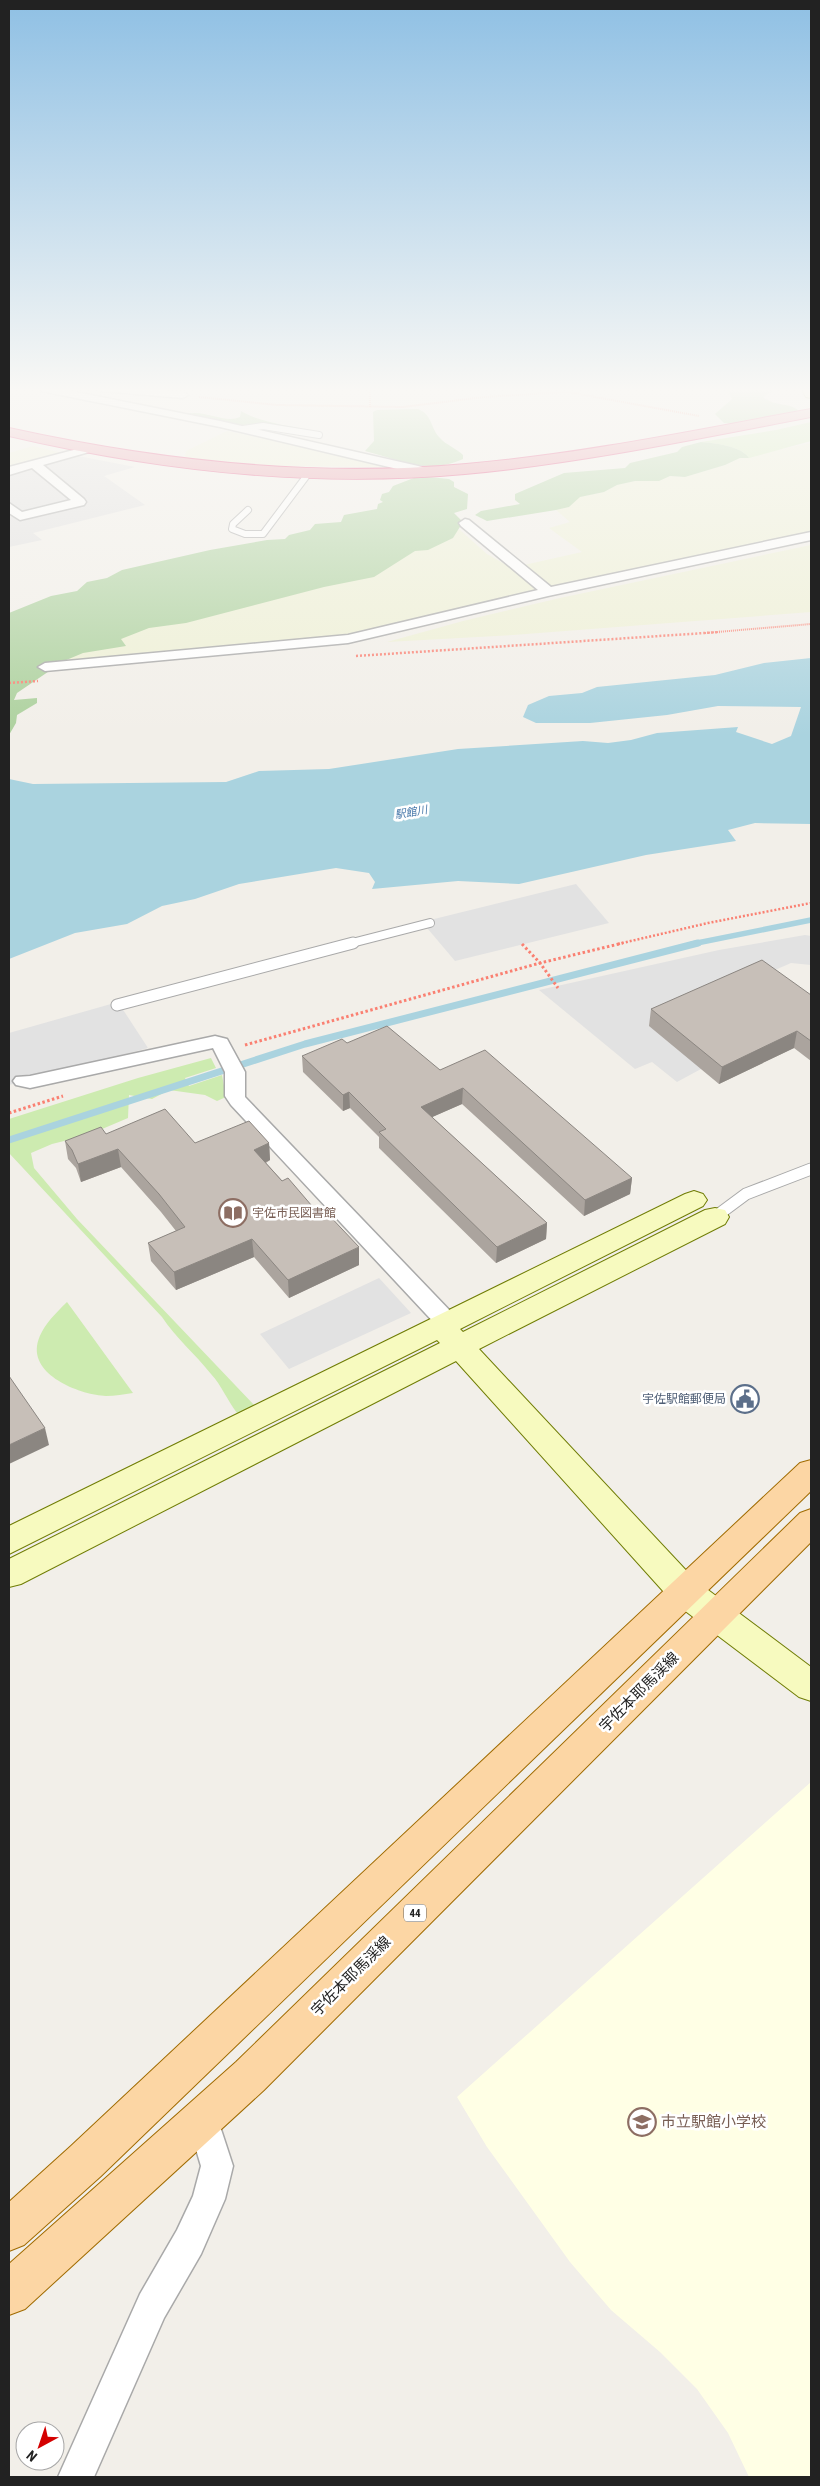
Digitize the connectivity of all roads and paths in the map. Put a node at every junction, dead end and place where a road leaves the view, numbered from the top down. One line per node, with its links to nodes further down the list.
1 (71, 504): 3 (street)
2 (286, 504): 4 (lane)
3 (9, 508)
4 (248, 510)
5 (465, 523): 7 (street)
6 (811, 536): 7 (street)
7 (548, 592): 10 (street)
8 (811, 624): 9 (path)
9 (355, 656)
10 (46, 674): 11 (path)
11 (9, 683)
12 (811, 903): 15 (path)
13 (430, 923): 17 (lane)
14 (522, 944): 15 (path)
15 (540, 964): 16 (path); 18 (path)
16 (558, 988)
17 (116, 1005)
18 (224, 1051): 19 (street); 22 (street)
19 (23, 1081)
20 (811, 1169): 21 (lane)
21 (704, 1208): 22 (street)
22 (448, 1331): 25 (street); 26 (street); 27 (street)
23 (811, 1472): 27 (main road)
24 (811, 1522): 28 (main road, 宇佐本耶馬渓線 / 44)
25 (9, 1540)
26 (9, 1574)
27 (684, 1591): 28 (street); 31 (main road)
28 (716, 1616): 29 (street); 30 (main road, 宇佐本耶馬渓線 / 44)
29 (811, 1686)
30 (203, 2119): 32 (main road, 宇佐本耶馬渓線 / 44); 33 (street)
31 (9, 2230)
32 (9, 2293)
33 (76, 2477)

